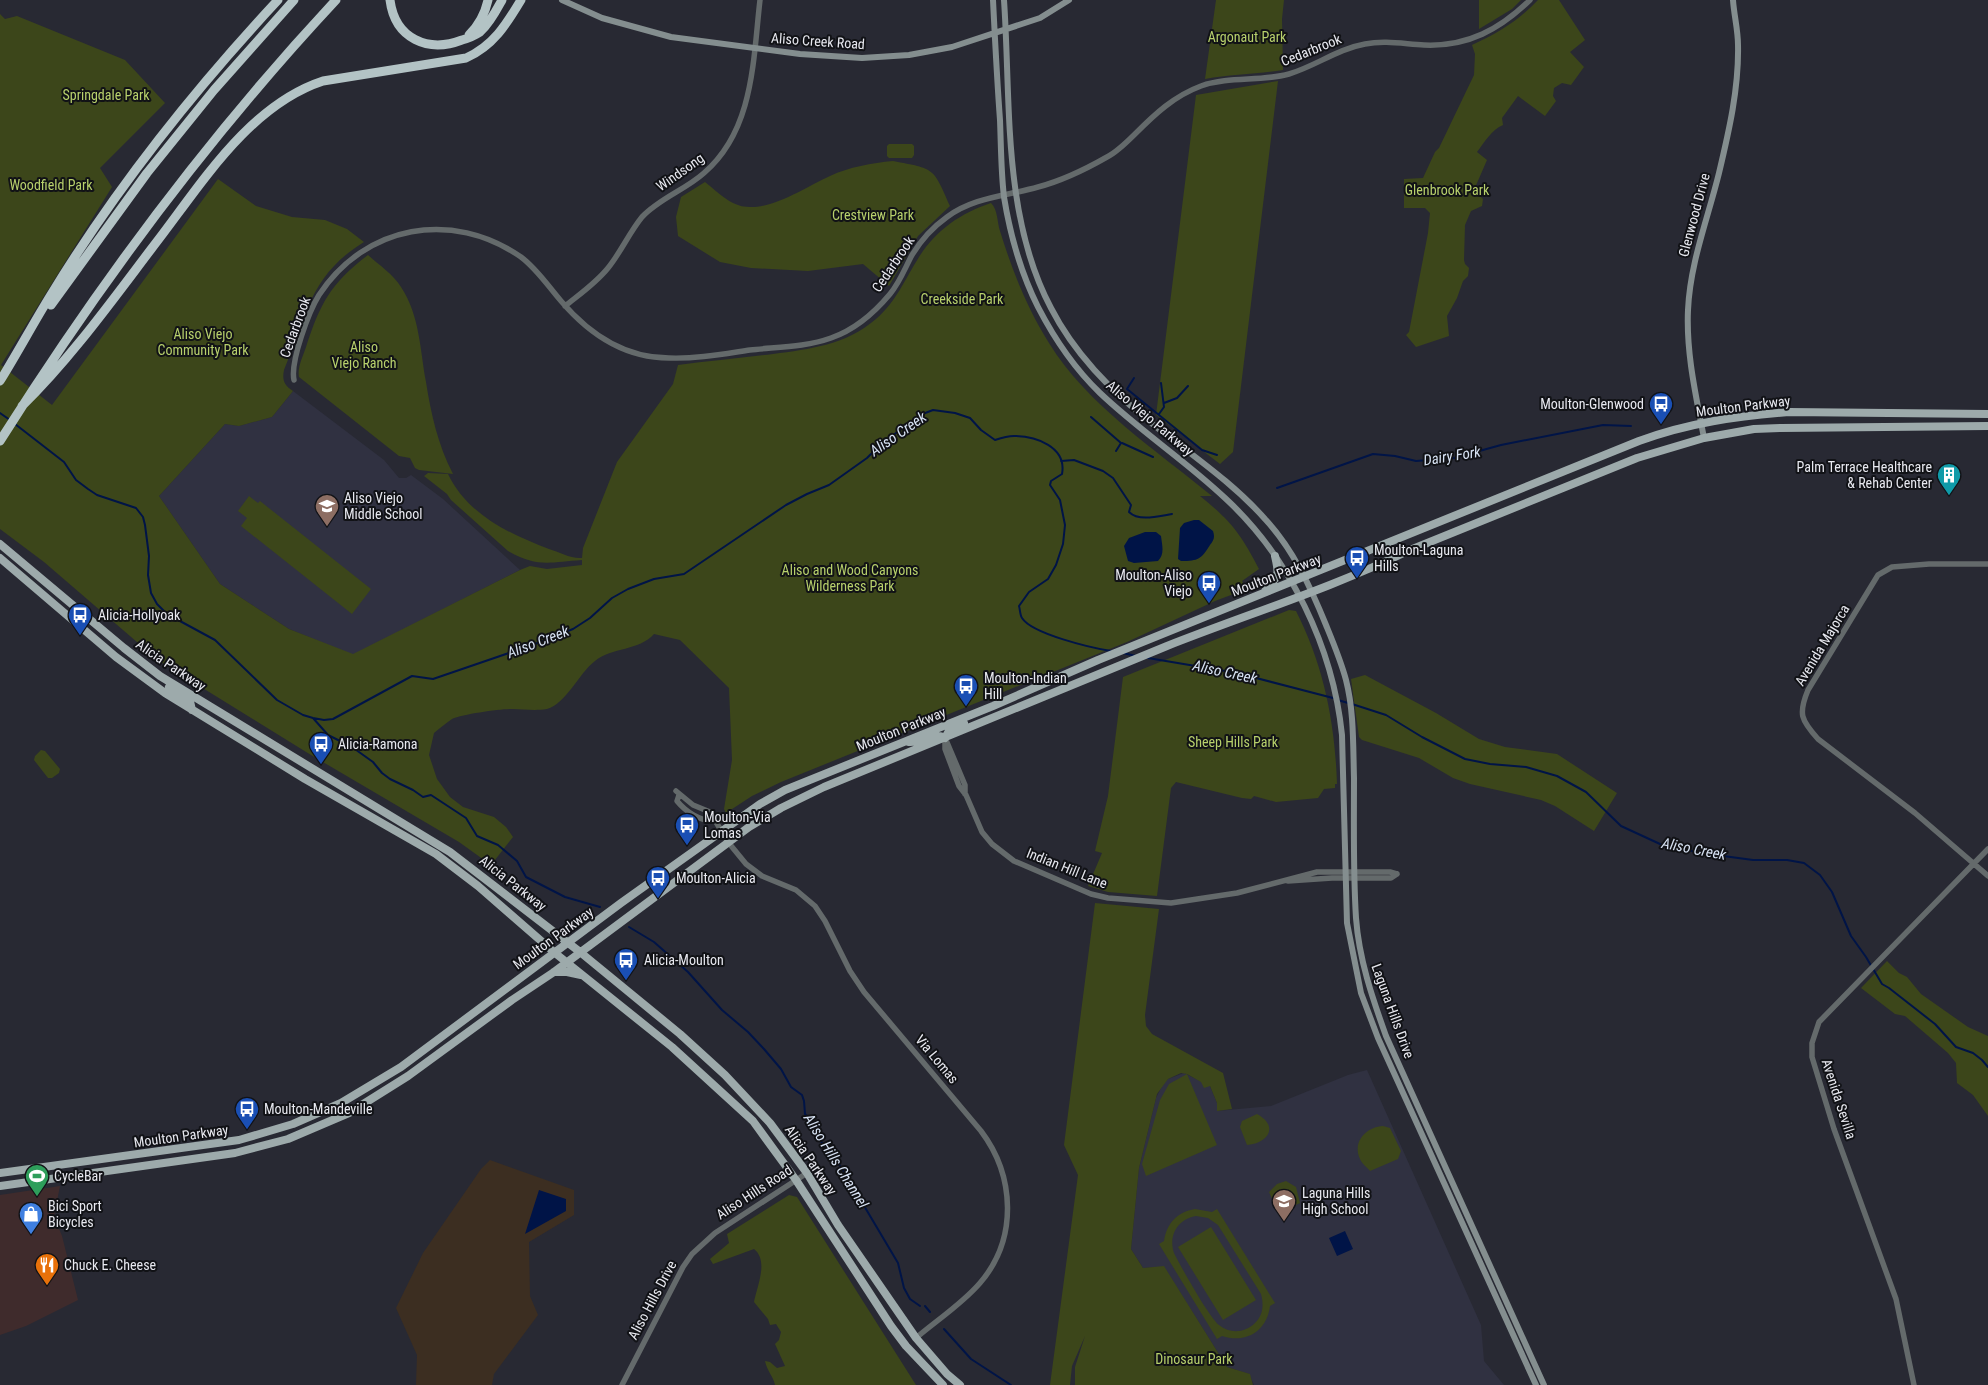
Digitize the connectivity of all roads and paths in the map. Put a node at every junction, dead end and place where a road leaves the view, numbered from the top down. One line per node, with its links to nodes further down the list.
1 (278, 0): 22 (highway)
2 (294, 0): 22 (highway)
3 (336, 0): 23 (highway)
4 (390, 0): 17 (highway)
5 (488, 0): 17 (highway)
6 (502, 0): 17 (highway)
7 (521, 0): 23 (highway)
8 (562, 0): 18 (main road, Aliso Creek Road)
9 (760, 0): 18 (street, Windsong)
10 (993, 0): 16 (main road, Aliso Viejo Parkway)
11 (1004, 0): 15 (main road, Aliso Viejo Parkway)
12 (1069, 0): 15 (main road, Aliso Creek Road)
13 (1530, 0): 19 (street, Cedarbrook)
14 (1733, 0): 27 (main road, Glenwood Drive)
15 (1006, 29): 16 (main road, Aliso Creek Road); 19 (main road, Aliso Viejo Parkway)
16 (994, 33): 18 (main road, Aliso Creek Road); 20 (main road, Aliso Viejo Parkway)
17 (463, 40)
18 (754, 48): 21 (street, Windsong)
19 (1015, 192): 20 (street, Cedarbrook); 35 (main road, Aliso Viejo Parkway)
20 (1004, 195): 21 (street, Cedarbrook); 32 (main road, Aliso Viejo Parkway)
21 (565, 306): 24 (street, Cedarbrook)
22 (14, 358): 25 (highway)
23 (44, 378): 30 (highway)
24 (294, 380)
25 (0, 381)
26 (1988, 414): 27 (main road, Moulton Parkway)
27 (1701, 422): 29 (main road, Glenwood Drive); 35 (main road, Moulton Parkway)
28 (1988, 426): 29 (main road, Moulton Parkway)
29 (1704, 438): 37 (main road, Moulton Parkway)
30 (0, 441)
31 (0, 544): 40 (main road, Alicia Parkway)
32 (1275, 556): 36 (main road, Aliso Viejo Parkway); 38 (main road)
33 (0, 558): 42 (main road, Alicia Parkway)
34 (1988, 564): 52 (street, Avenida Majorca)
35 (1305, 577): 36 (main road, Moulton Parkway); 37 (main road, Aliso Viejo Parkway)
36 (1292, 582): 38 (main road, Moulton Parkway); 39 (main road, Aliso Viejo Parkway)
37 (1311, 592): 39 (main road, Moulton Parkway); 54 (main road, Laguna Hills Drive)
38 (1263, 593): 41 (main road, Moulton Parkway)
39 (1299, 597): 44 (main road, Moulton Parkway); 53 (main road, Laguna Hills Drive)
40 (160, 676): 42 (main road); 43 (main road, Alicia Parkway)
41 (993, 706): 44 (main road); 45 (main road, Moulton Parkway)
42 (192, 710): 43 (main road); 48 (main road, Alicia Parkway)
43 (250, 732): 46 (main road, Alicia Parkway)
44 (946, 738): 45 (main road); 50 (main road, Moulton Parkway); 53 (street, Indian Hill Lane)
45 (904, 741): 49 (main road, Moulton Parkway)
46 (346, 789): 48 (main road); 56 (main road, Alicia Parkway)
47 (678, 793): 49 (street, Via Lomas)
48 (340, 799): 58 (main road, Alicia Parkway)
49 (721, 832): 50 (street, Via Lomas); 56 (main road, Moulton Parkway)
50 (728, 842): 57 (main road, Moulton Parkway); 68 (street, Via Lomas)
51 (1988, 849): 52 (street, Avenida Sevilla)
52 (1974, 864): 55 (street, Avenida Majorca); 75 (street, Avenida Sevilla)
53 (1344, 874): 54 (street, Indian Hill Lane); 73 (main road, Laguna Hills Drive)
54 (1354, 875): 54 (street, Indian Hill Lane); 74 (main road, Laguna Hills Drive)
55 (1988, 876)
56 (568, 943): 57 (main road, Alicia Parkway); 58 (main road, Moulton Parkway)
57 (580, 952): 59 (main road, Moulton Parkway); 63 (main road, Alicia Parkway)
58 (555, 953): 59 (main road, Alicia Parkway); 62 (main road, Moulton Parkway)
59 (567, 962): 60 (main road, Moulton Parkway); 61 (main road, Alicia Parkway)
60 (554, 972): 61 (main road); 65 (main road, Moulton Parkway)
61 (585, 977): 64 (main road, Alicia Parkway)
62 (0, 1173)
63 (807, 1173): 64 (street, Aliso Hills Road); 68 (main road, Alicia Parkway)
64 (796, 1180): 66 (street, Aliso Hills Road); 67 (main road, Alicia Parkway)
65 (0, 1186)
66 (715, 1233): 70 (street, Aliso Hills Drive)
67 (895, 1332): 68 (main road); 69 (main road, Alicia Parkway)
68 (916, 1338): 69 (main road); 72 (main road, Alicia Parkway)
69 (928, 1370): 71 (main road, Alicia Parkway)
70 (622, 1385)
71 (943, 1385)
72 (960, 1385)
73 (1536, 1385)
74 (1544, 1385)
75 (1914, 1385)

